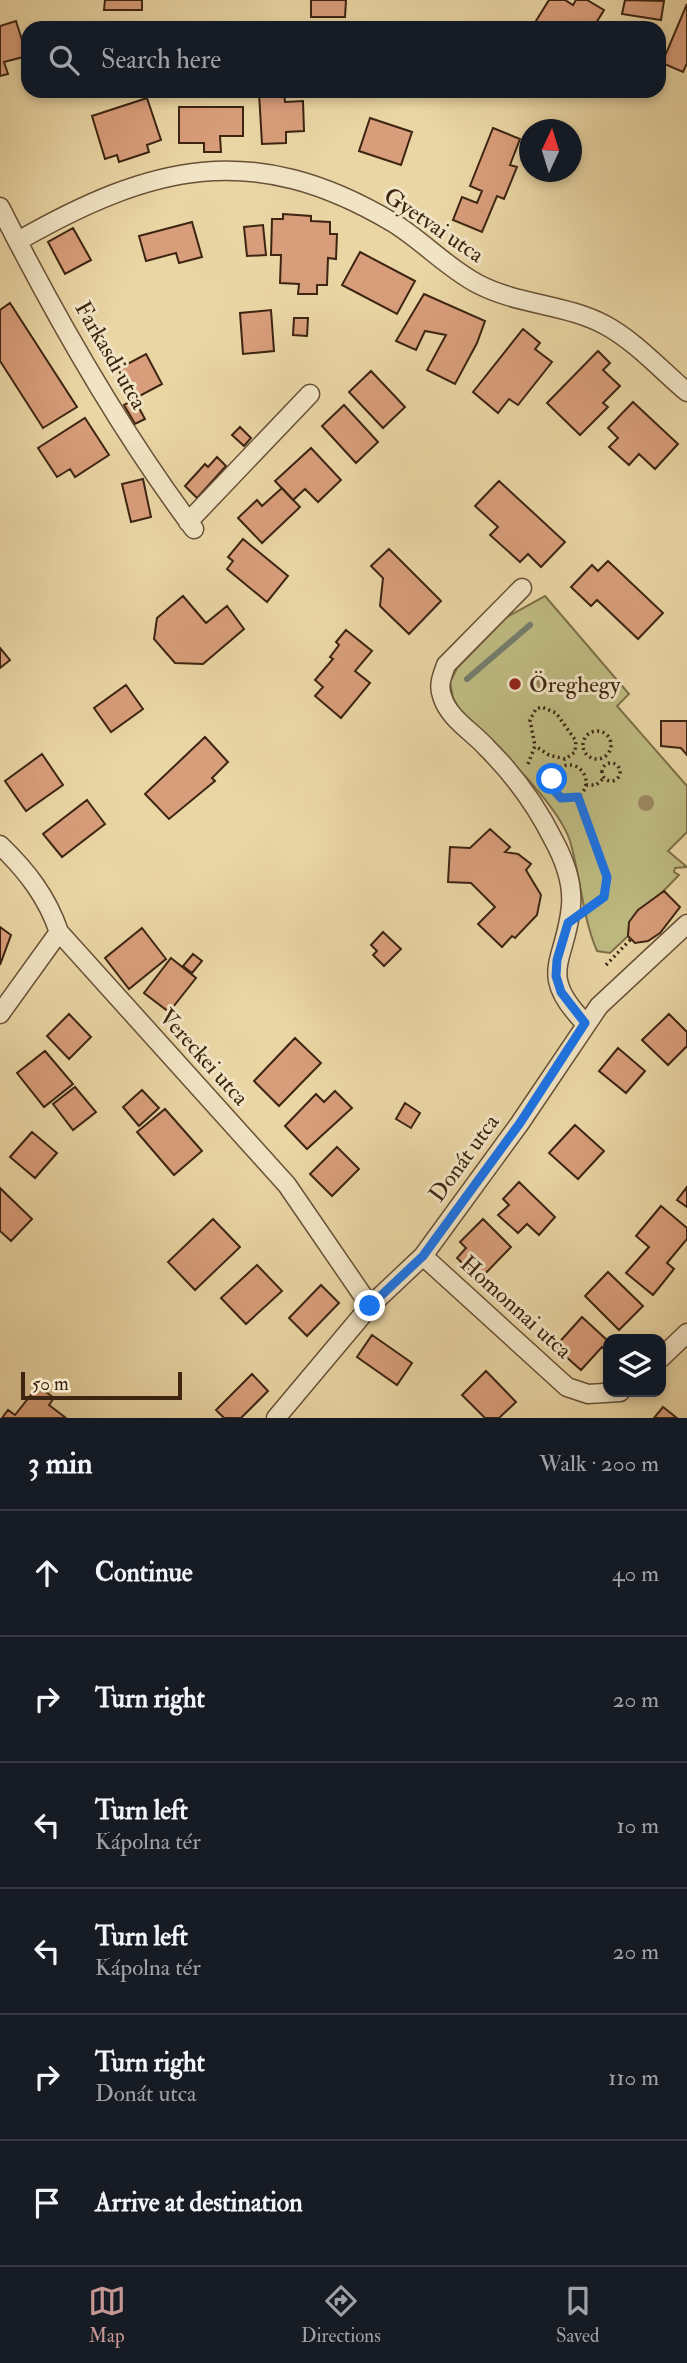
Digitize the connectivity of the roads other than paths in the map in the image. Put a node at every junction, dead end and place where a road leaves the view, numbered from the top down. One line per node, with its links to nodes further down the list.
1 (0, 207): 2 (street, Farkasdi utca)
2 (18, 241): 3 (street, Gyetvai utca); 4 (street, Farkasdi utca)
3 (687, 392)
4 (310, 394)
5 (522, 588): 10 (street)
6 (0, 845): 8 (street, Vereckei utca)
7 (687, 924): 10 (street, Donát utca)
8 (59, 932): 9 (street); 12 (street, Vereckei utca)
9 (0, 1014)
10 (585, 1023): 11 (street, Donát utca)
11 (423, 1256): 12 (street, Donát utca); 15 (street, Homonnai utca)
12 (370, 1306): 16 (street, Donát utca)
13 (687, 1333): 14 (street)
14 (666, 1353)
15 (603, 1393)
16 (276, 1418)

